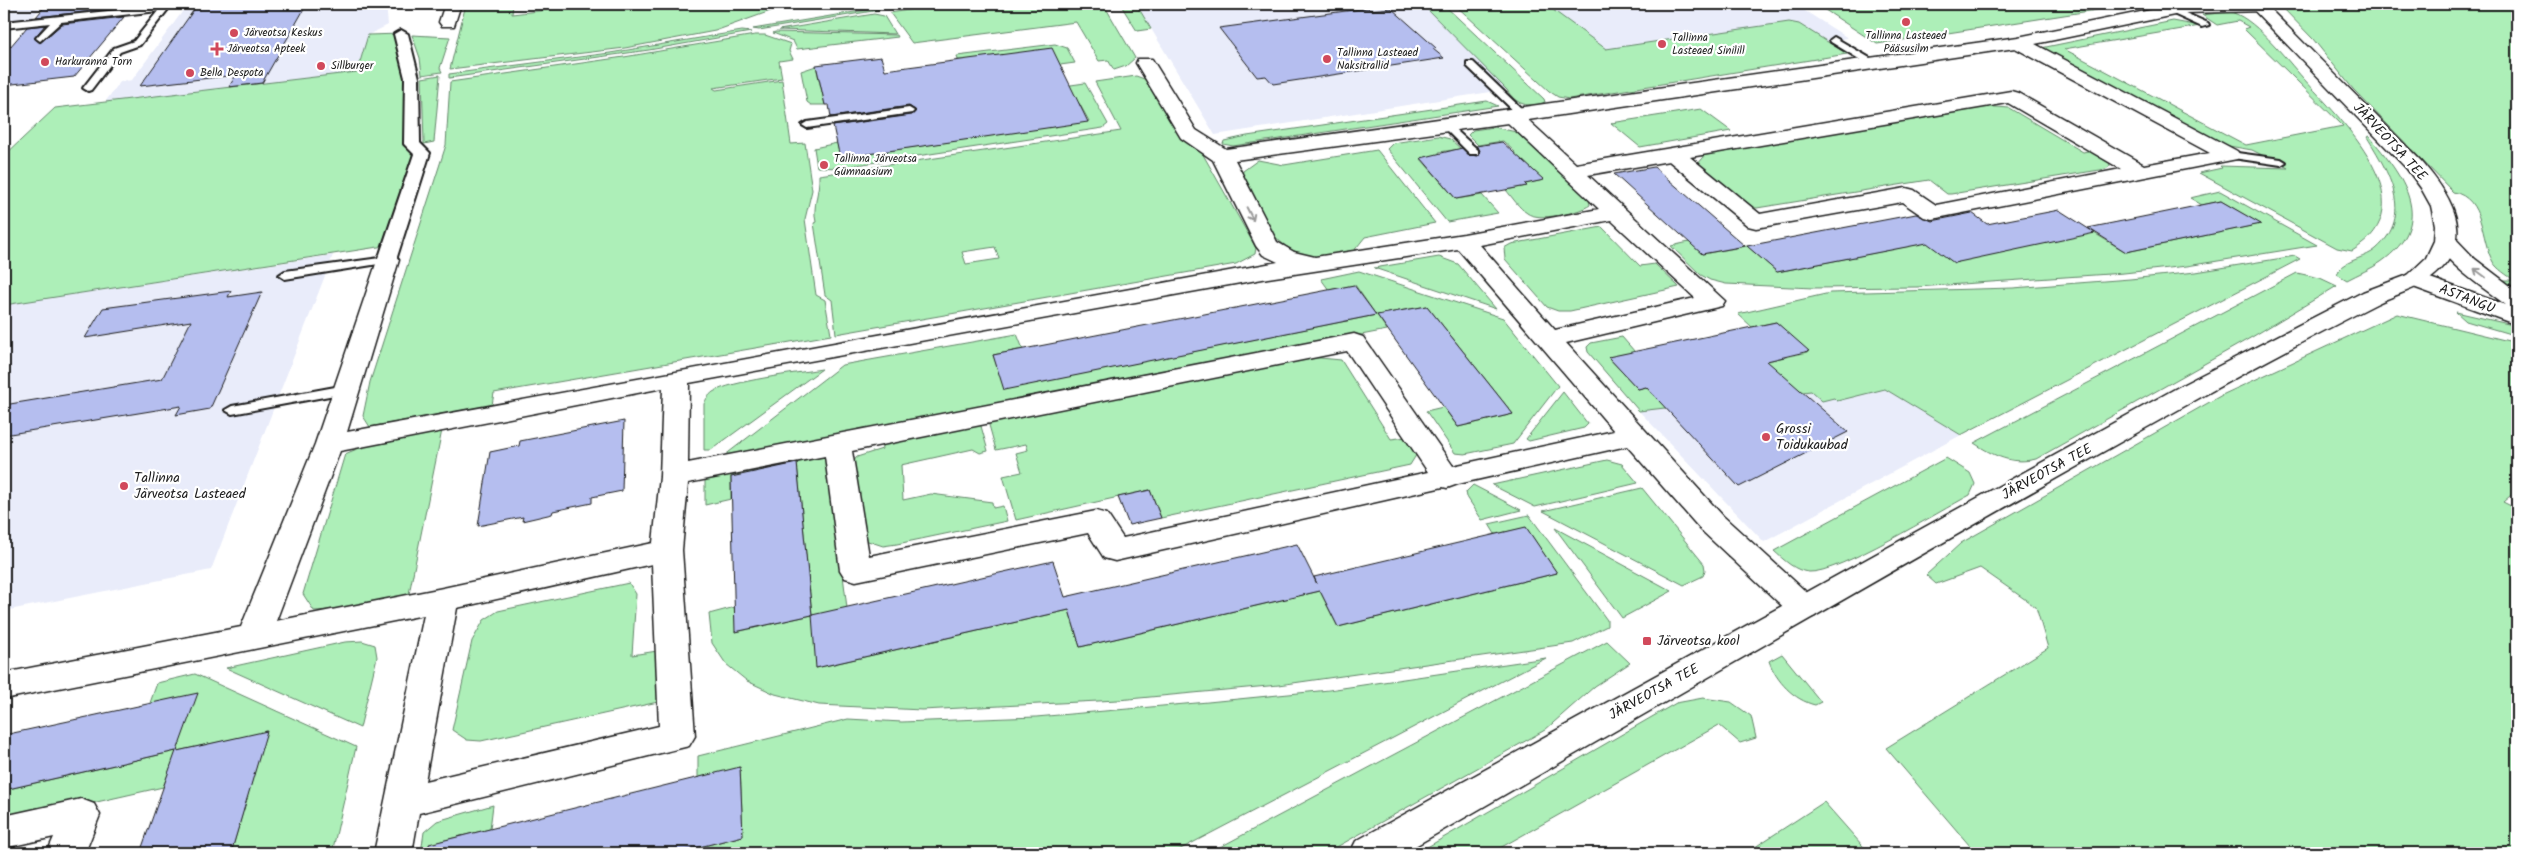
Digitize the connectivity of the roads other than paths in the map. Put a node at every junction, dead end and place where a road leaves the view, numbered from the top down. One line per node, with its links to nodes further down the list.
1 (4, 4): 2 (lane)
2 (10, 4)
3 (453, 4): 8 (street)
4 (2142, 4): 6 (lane)
5 (2258, 6): 6 (street); 32 (street, JÄRVEOTSA TEE)
6 (2178, 9): 10 (lane); 14 (street)
7 (58, 20): 9 (lane); 12 (lane); 18 (lane)
8 (448, 22)
9 (4, 25)
10 (2205, 26)
11 (402, 34): 33 (street)
12 (40, 38)
13 (1834, 40): 16 (lane)
14 (2018, 42): 16 (street); 25 (street)
15 (1145, 63): 27 (street)
16 (1872, 63): 20 (street)
17 (1470, 64): 20 (lane)
18 (88, 88)
19 (909, 111): 21 (lane)
20 (1517, 115): 22 (street); 28 (street)
21 (807, 125)
22 (1448, 126): 23 (lane); 27 (street)
23 (1474, 152)
24 (1673, 154): 28 (street); 29 (street); 29 (street)
25 (2230, 155): 26 (lane); 29 (street)
26 (2280, 162)
27 (1225, 163): 34 (street, one-way to 34)
28 (1572, 171): 30 (street)
29 (2141, 172)
30 (1616, 212): 31 (street); 39 (street)
31 (1464, 241): 34 (street); 39 (street)
32 (2445, 241): 36 (street, JÄRVEOTSA TEE); 37 (street, one-way to 32)
33 (387, 260): 35 (lane); 41 (street)
34 (1316, 263): 40 (street)
35 (285, 275)
36 (2416, 280): 38 (street, ASTANGU); 50 (street, JÄRVEOTSA TEE)
37 (2517, 302)
38 (2517, 318)
39 (1550, 339): 43 (street)
40 (676, 378): 44 (street); 46 (street)
41 (346, 389): 42 (lane); 44 (street)
42 (232, 410)
43 (1633, 436): 47 (street); 50 (street)
44 (328, 444): 51 (street)
45 (837, 445): 46 (street); 47 (street); 47 (street)
46 (674, 476): 48 (street)
47 (1446, 479)
48 (667, 550): 49 (street); 53 (street)
49 (443, 600): 51 (street); 53 (street)
50 (1804, 608): 57 (street, JÄRVEOTSA TEE)
51 (254, 636): 52 (street)
52 (4, 686)
53 (403, 802): 56 (street)
54 (4, 832): 55 (street)
55 (66, 853)
56 (393, 853)
57 (1369, 853)

